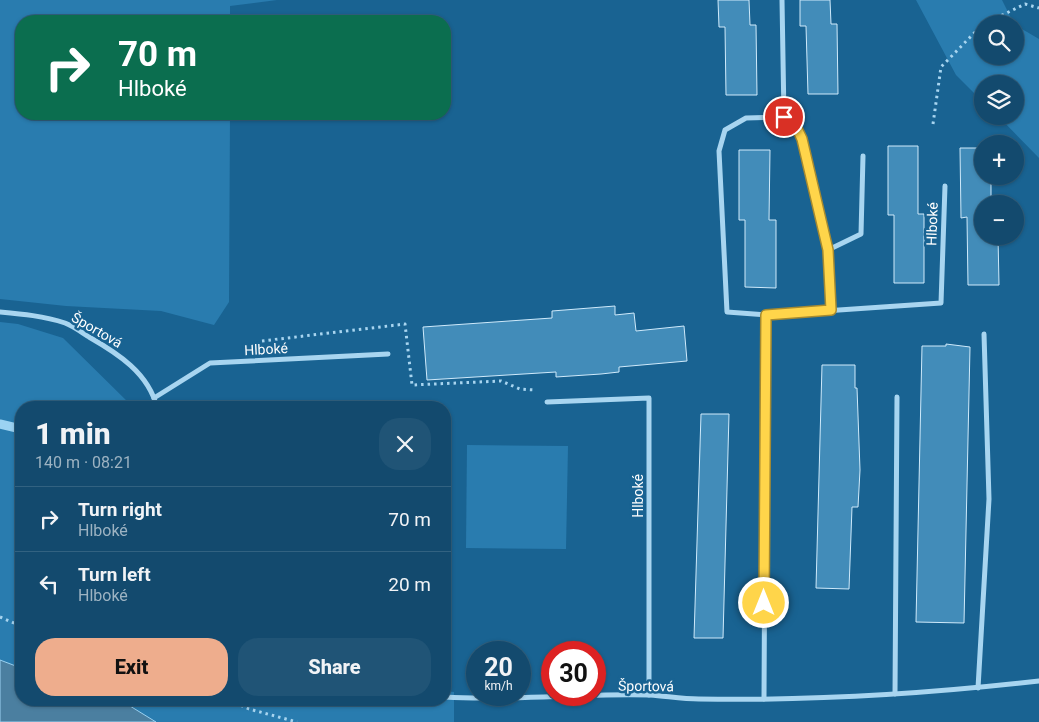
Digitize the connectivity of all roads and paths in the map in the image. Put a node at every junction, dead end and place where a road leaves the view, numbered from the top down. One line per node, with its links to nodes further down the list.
1 (782, 0): 5 (street)
2 (1039, 8): 3 (path)
3 (1002, 15)
4 (974, 33): 6 (path)
5 (784, 117): 9 (street); 12 (street, Hlboké)
6 (933, 124)
7 (863, 156): 9 (street)
8 (945, 186): 10 (street, Hlboké)
9 (828, 250): 10 (street)
10 (831, 310): 12 (street, Hlboké)
11 (0, 312): 16 (street, Športová)
12 (766, 315): 26 (street)
13 (984, 334): 22 (street)
14 (388, 354): 16 (street, Hlboké)
15 (897, 397): 23 (street)
16 (154, 398): 17 (street, Športová)
17 (155, 401)
18 (547, 402): 24 (street, Hlboké)
19 (0, 617): 20 (path)
20 (15, 623)
21 (1039, 681): 22 (street)
22 (978, 688): 23 (street)
23 (895, 694): 26 (street)
24 (649, 695): 25 (street, Športová); 26 (street, Športová)
25 (451, 697)
26 (764, 699)
27 (242, 706): 28 (path)
28 (297, 722)

